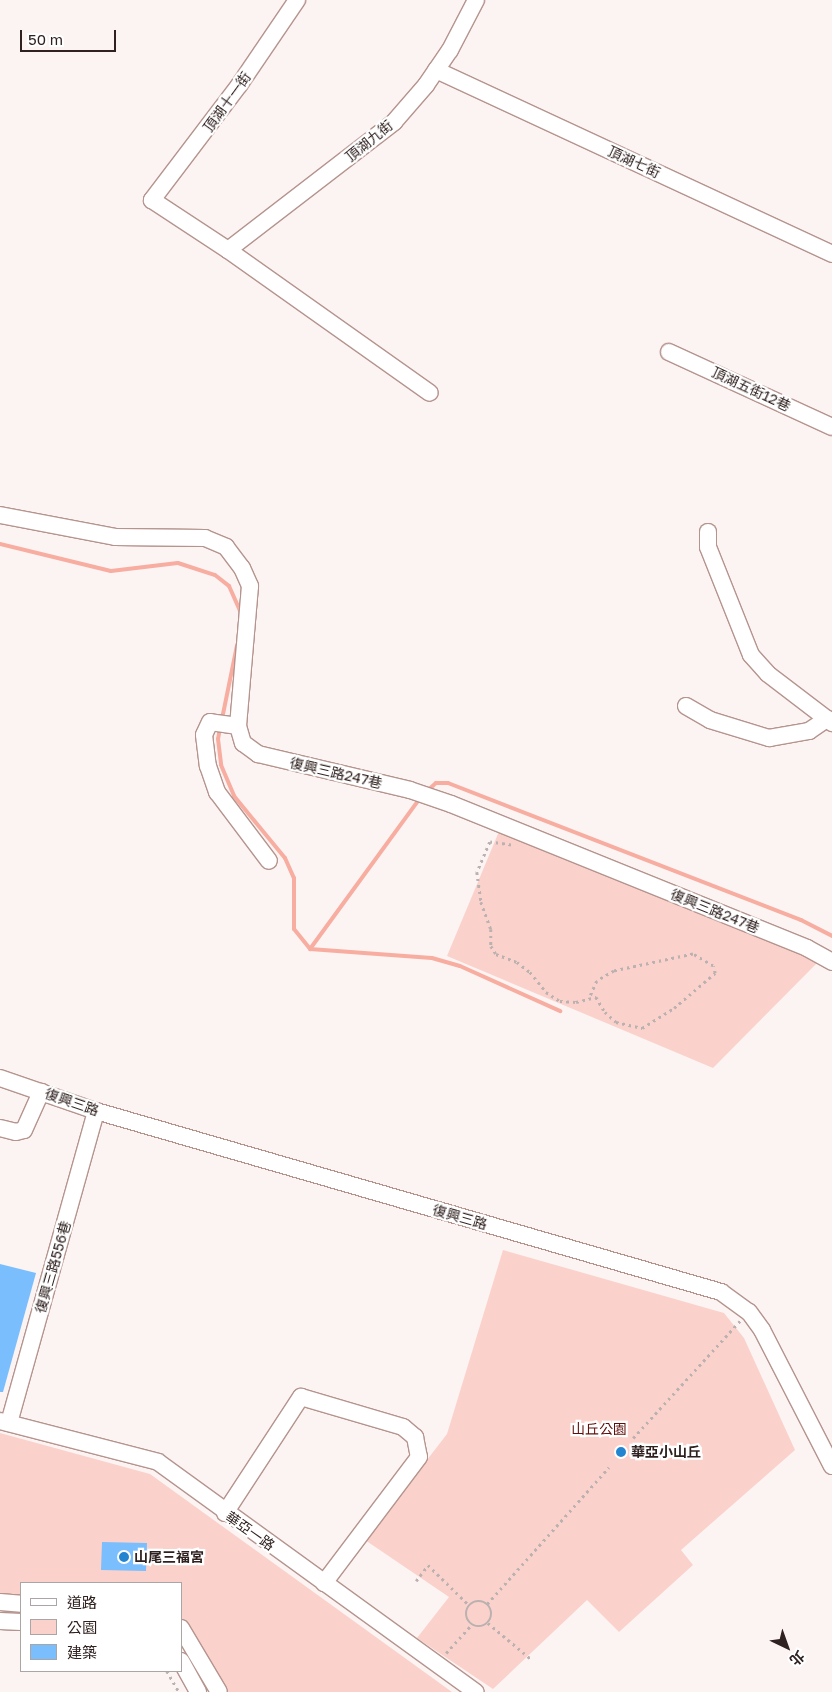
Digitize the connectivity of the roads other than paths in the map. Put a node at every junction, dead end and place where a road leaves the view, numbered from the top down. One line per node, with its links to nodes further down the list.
1 (297, 0): 4 (street, 頂湖十一街)
2 (476, 0): 3 (street, 頂湖九街)
3 (436, 70): 4 (street, 頂湖九街); 5 (street, 頂湖七街)
4 (228, 250): 7 (street)
5 (832, 254)
6 (669, 352): 8 (street, 頂湖五街12巷)
7 (430, 393)
8 (832, 427)
9 (0, 515): 13 (street)
10 (708, 532): 12 (street)
11 (686, 706): 12 (street)
12 (830, 721)
13 (228, 724): 14 (street); 15 (street, 復興三路247巷)
14 (269, 861)
15 (832, 962)
16 (0, 1078): 17 (street, 復興三路)
17 (41, 1092): 18 (street, 復興三路); 19 (street)
18 (96, 1111): 20 (street, 復興三路556巷); 21 (street, 復興三路)
19 (0, 1128)
20 (5, 1422): 22 (street, 華亞一路)
21 (832, 1466)
22 (225, 1513): 23 (street, 華亞一路); 23 (street)
23 (324, 1583): 32 (street, 華亞一路)
24 (0, 1602): 25 (street)
25 (20, 1604)
26 (0, 1621): 27 (street)
27 (20, 1622)
28 (182, 1630): 31 (street)
29 (182, 1663): 30 (street)
30 (198, 1692)
31 (219, 1692)
32 (476, 1692)

